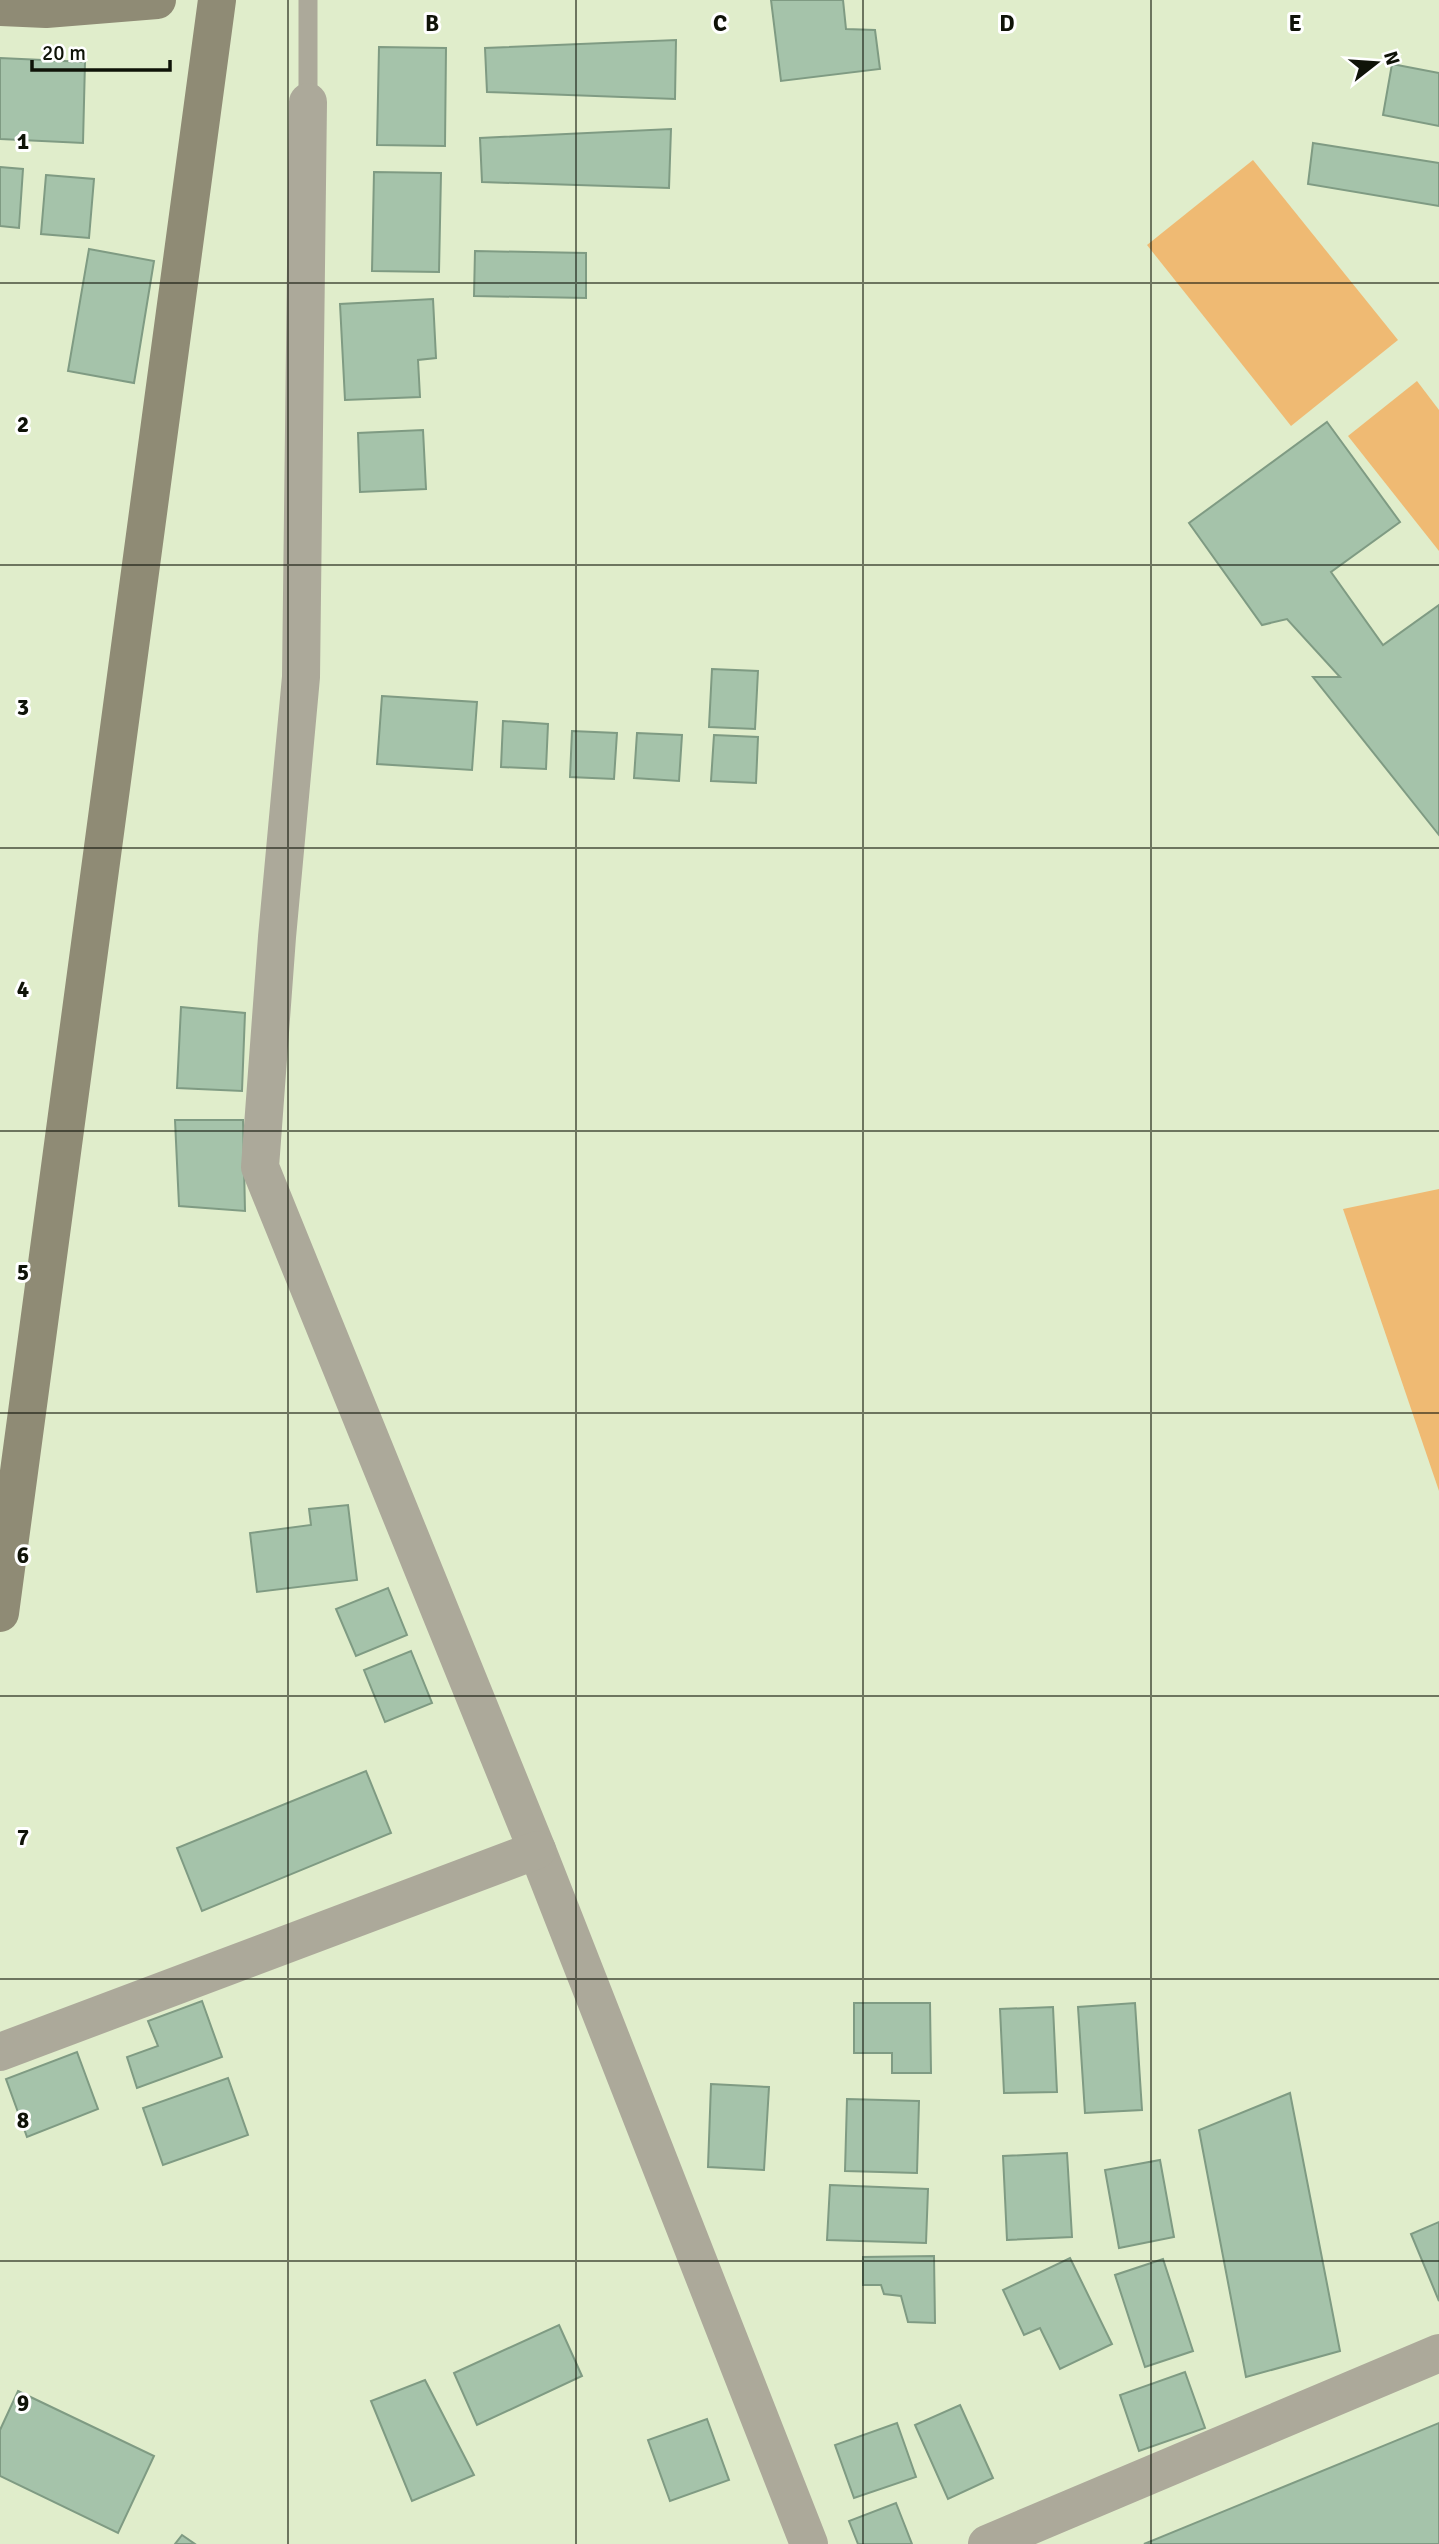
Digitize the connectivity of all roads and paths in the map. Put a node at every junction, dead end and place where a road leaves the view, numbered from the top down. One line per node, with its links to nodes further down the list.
1 (157, 0): 4 (street)
2 (217, 0): 6 (street)
3 (308, 0): 5 (lane)
4 (0, 7)
5 (308, 102): 7 (street)
6 (0, 1613)
7 (537, 1850): 8 (street); 10 (street)
8 (0, 2052)
9 (1439, 2353): 11 (street)
10 (809, 2544)
11 (987, 2544)

